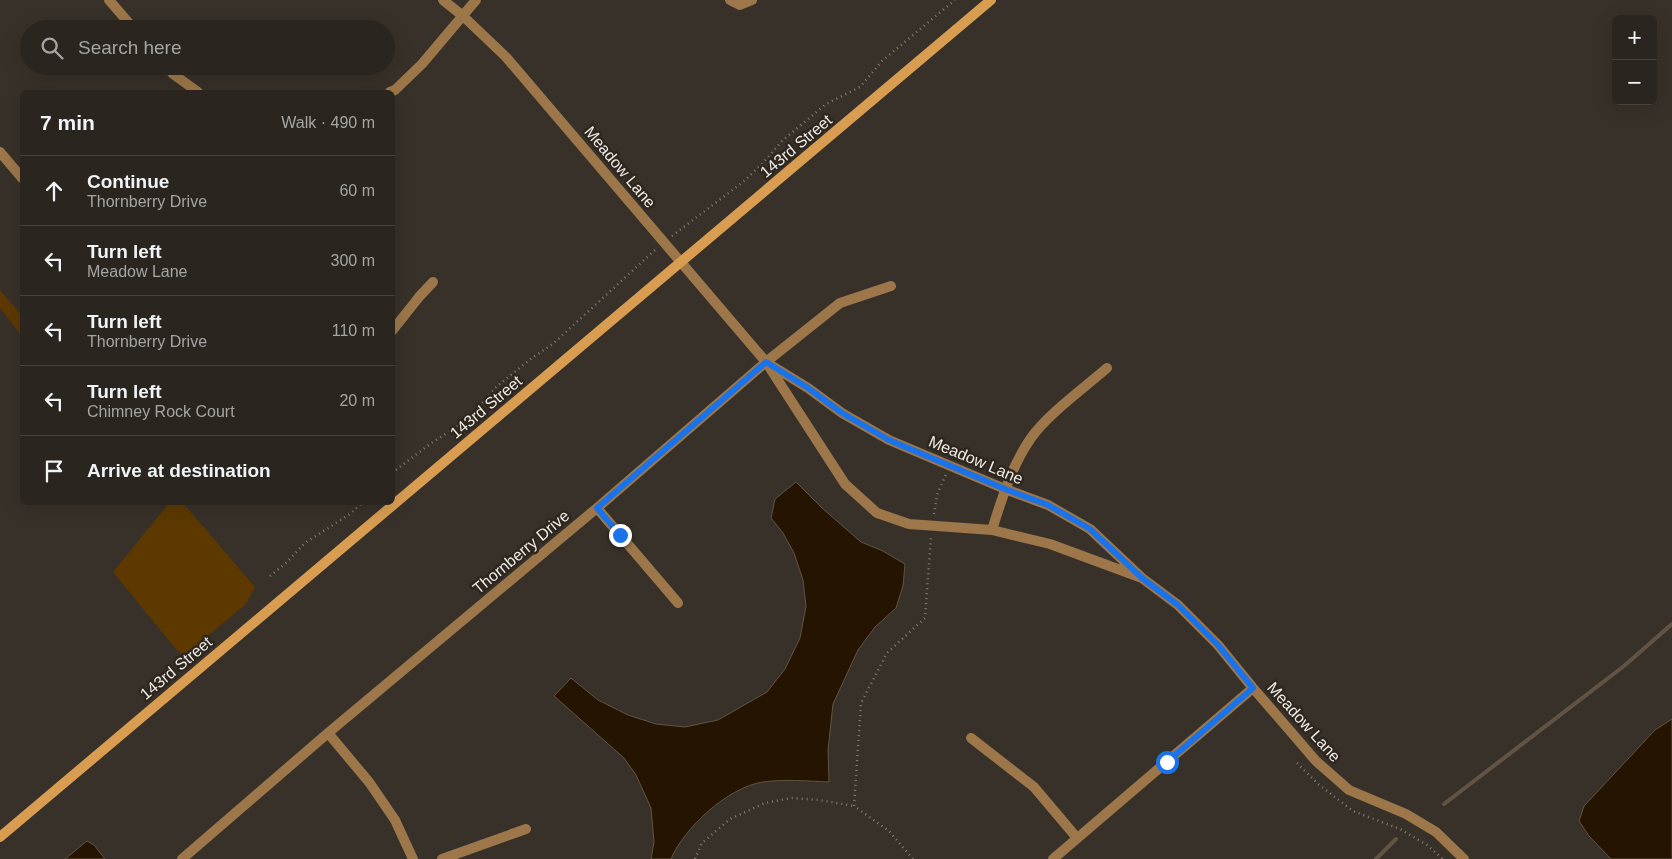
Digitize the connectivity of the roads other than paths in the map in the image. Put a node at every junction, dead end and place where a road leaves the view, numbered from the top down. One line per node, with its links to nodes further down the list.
1 (109, 0): 8 (street)
2 (443, 0): 7 (street, Meadow Lane)
3 (476, 0): 7 (street)
4 (730, 0): 5 (street)
5 (752, 0)
6 (991, 0): 14 (street, 143rd Street)
7 (462, 16): 11 (street); 14 (street, Meadow Lane)
8 (126, 20)
9 (173, 75): 10 (street)
10 (195, 90)
11 (395, 90)
12 (0, 152): 13 (street)
13 (20, 176)
14 (681, 262): 18 (street, Meadow Lane); 21 (street, 143rd Street)
15 (433, 282): 17 (street)
16 (891, 286): 18 (street, Thornberry Drive)
17 (395, 327)
18 (766, 362): 20 (street, Meadow Lane); 23 (street, Thornberry Drive); 24 (street, Meadow Lane)
19 (1107, 368): 20 (street)
20 (1005, 489): 24 (street); 25 (street, Meadow Lane)
21 (395, 503)
22 (393, 505): 31 (street, 143rd Street)
23 (597, 508): 26 (street); 28 (street, Thornberry Drive)
24 (992, 530): 25 (street, Meadow Lane)
25 (1142, 578): 27 (street, Meadow Lane)
26 (678, 603)
27 (1253, 688): 32 (street); 37 (street, Meadow Lane)
28 (328, 733): 33 (street, Thornberry Drive); 34 (street)
29 (971, 738): 32 (street)
30 (526, 829): 35 (street)
31 (0, 837)
32 (1077, 838): 36 (street)
33 (182, 859)
34 (413, 859)
35 (442, 859)
36 (1053, 859)
37 (1464, 859)

